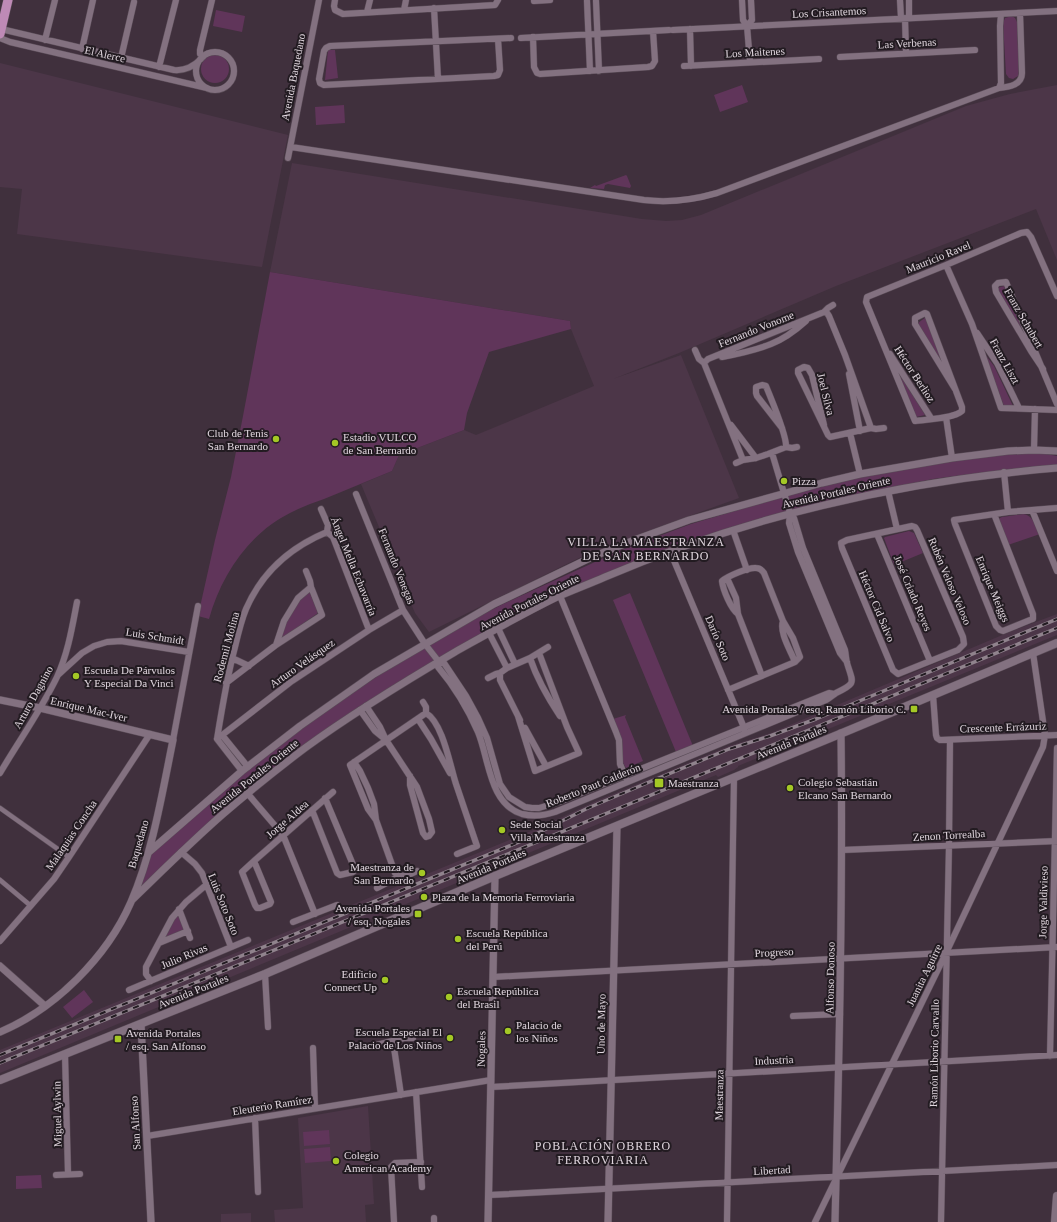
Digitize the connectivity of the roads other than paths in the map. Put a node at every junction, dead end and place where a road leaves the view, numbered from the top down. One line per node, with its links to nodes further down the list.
1 (8, 0): 31 (main road)
2 (54, 0): 38 (street)
3 (93, 0): 40 (street)
4 (176, 0): 50 (street)
5 (212, 0): 45 (street)
6 (318, 0): 56 (street, Avenida Baquedano)
7 (335, 0): 24 (street)
8 (370, 0): 24 (street)
9 (406, 0): 22 (street)
10 (498, 0): 20 (street)
11 (550, 0): 16 (street)
12 (742, 0): 28 (street)
13 (751, 0): 28 (street)
14 (900, 0): 27 (street)
15 (909, 0): 27 (street)
16 (534, 1)
17 (585, 1): 18 (street); 32 (street)
18 (598, 1): 33 (street)
19 (134, 2): 44 (street)
20 (461, 3): 21 (street)
21 (434, 8): 22 (street); 39 (street)
22 (404, 10): 24 (street)
23 (1057, 11): 25 (street, Los Crisantemos)
24 (367, 12)
25 (1020, 12): 26 (street, Los Crisantemos); 55 (street)
26 (1002, 14): 27 (street, Los Crisantemos); 55 (street)
27 (905, 18): 28 (street, Los Crisantemos); 42 (street)
28 (747, 26): 29 (street, Los Crisantemos); 47 (street)
29 (690, 29): 30 (street, Los Crisantemos); 49 (street)
30 (653, 31): 33 (street, Los Crisantemos); 52 (street)
31 (0, 34): 38 (street, El Alerce); 54 (street, El Alerce)
32 (589, 34): 33 (street, Los Crisantemos); 34 (street, Los Crisantemos); 51 (street)
33 (598, 34): 52 (street)
34 (533, 37): 37 (street, Los Crisantemos); 51 (street)
35 (498, 38): 36 (street); 39 (street); 53 (street)
36 (511, 38)
37 (521, 38)
38 (45, 40): 40 (street, El Alerce)
39 (436, 41): 53 (street); 53 (street)
40 (82, 49): 44 (street, El Alerce)
41 (975, 50): 42 (street, Las Verbenas)
42 (906, 53): 43 (street, Las Verbenas)
43 (840, 57)
44 (120, 58): 50 (street, El Alerce)
45 (202, 58): 50 (street, El Alerce); 54 (street); 54 (street, El Alerce)
46 (819, 59): 47 (street, Los Maitenes)
47 (750, 62): 49 (street, Los Maitenes)
48 (684, 66): 49 (street, Los Maitenes)
49 (691, 66)
50 (159, 67)
51 (590, 71): 52 (street)
52 (600, 71)
53 (438, 79)
54 (207, 88)
55 (999, 88): 56 (street)
56 (291, 147): 57 (street, Avenida Baquedano)
57 (288, 158)
58 (946, 265): 59 (street, Mauricio Ravel); 60 (street, Mauricio Ravel); 64 (street, Franz Liszt)
59 (1057, 296)
60 (866, 302): 65 (street, Héctor Berlioz)
61 (833, 305): 62 (street, Fernando Vonome)
62 (824, 312): 63 (street, Fernando Vonome); 67 (street)
63 (812, 317): 68 (street, Fernando Vonome); 68 (street, Fernando Vonome)
64 (972, 324): 72 (street, Franz Liszt); 72 (street, Franz Liszt)
65 (882, 341): 77 (street, Héctor Berlioz); 77 (street, Héctor Berlioz)
66 (695, 350): 68 (street)
67 (845, 355): 80 (street); 82 (street)
68 (706, 361): 75 (street)
69 (1043, 368): 69 (street, Franz Schubert); 71 (street, Franz Schubert)
70 (955, 389): 70 (street); 76 (street)
71 (1057, 404)
72 (1019, 408): 73 (street)
73 (1035, 409): 74 (street); 86 (street)
74 (1057, 410)
75 (725, 417): 89 (street); 91 (street)
76 (946, 417): 77 (street); 90 (street)
77 (931, 418)
78 (824, 425): 78 (street, Joel Silva); 83 (street, Joel Silva)
79 (782, 428): 79 (street); 84 (street)
80 (871, 428): 81 (street); 82 (street)
81 (884, 428)
82 (860, 431): 83 (street)
83 (850, 433): 95 (street)
84 (786, 447): 85 (street); 88 (street)
85 (797, 447)
86 (1034, 450): 87 (street, Avenida Portales Oriente); 90 (street, Avenida Portales Oriente)
87 (1057, 451)
88 (772, 453): 89 (street); 97 (street, Roberto Paut Calderón)
89 (756, 458): 91 (street)
90 (952, 458): 95 (street, Avenida Portales Oriente)
91 (743, 460): 92 (street)
92 (736, 464)
93 (1057, 468): 94 (street, Avenida Portales Oriente)
94 (1004, 472): 96 (street, Avenida Portales Oriente); 102 (street)
95 (860, 474): 97 (street, Avenida Portales Oriente)
96 (888, 491): 103 (street, Avenida Portales Oriente); 105 (street)
97 (783, 493): 103 (street, Roberto Paut Calderón); 122 (street, Avenida Portales Oriente)
98 (356, 494): 117 (street, Fernando Venegas)
99 (1057, 508): 101 (street)
100 (321, 509): 107 (street, Ángel Mella Echavarría)
101 (1032, 510): 102 (street); 112 (street)
102 (1008, 512): 104 (street)
103 (790, 513): 106 (street, Avenida Portales Oriente); 150 (street, Roberto Paut Calderón)
104 (994, 514): 104 (street, Enrique Meiggs)
105 (897, 529): 108 (street); 130 (street, Rubén Veloso Veloso)
106 (734, 530): 109 (street, Avenida Portales Oriente); 110 (street)
107 (328, 532): 119 (street, Ángel Mella Echavarría); 128 (street, Rodemil Molina)
108 (877, 534): 130 (street, José Criado Reyes); 130 (street, Héctor Cid Salvo)
109 (670, 551): 114 (street, Avenida Portales Oriente); 140 (street, Darío Soto)
110 (746, 570): 137 (street); 137 (street)
111 (306, 571): 113 (street)
112 (1057, 571)
113 (310, 587): 123 (street); 123 (street)
114 (560, 596): 118 (street, Avenida Portales Oriente); 165 (street)
115 (78, 602): 136 (street, Arturo Dagnino)
116 (198, 606): 125 (street, Baquedano)
117 (404, 610): 119 (street, Arturo Velásquez); 122 (street, Fernando Venegas)
118 (498, 628): 120 (street, Avenida Portales Oriente); 132 (street)
119 (369, 630): 155 (street, Arturo Velásquez)
120 (489, 633): 131 (street, Avenida Portales Oriente); 134 (street)
121 (1057, 642): 127 (main road, Avenida Portales)
122 (425, 644): 131 (street, Roberto Paut Calderón); 161 (street, Avenida Portales Oriente)
123 (276, 646): 133 (street)
124 (548, 647): 126 (street)
125 (189, 652): 136 (street, Luis Schmidt); 156 (street, Baquedano)
126 (539, 653): 129 (street); 149 (street)
127 (1033, 653): 141 (main road, Avenida Portales); 153 (street)
128 (232, 658): 133 (street); 139 (street, Rodemil Molina)
129 (530, 658): 132 (street); 149 (street)
130 (930, 661)
131 (439, 662): 145 (street, Avenida Portales Oriente); 165 (street, Roberto Paut Calderón)
132 (515, 664): 134 (street)
133 (249, 666): 139 (street)
134 (507, 668): 135 (street)
135 (500, 673): 138 (street); 147 (street)
136 (57, 676): 144 (street, Arturo Dagnino)
137 (762, 676): 140 (street)
138 (488, 678)
139 (226, 683): 155 (street, Rodemil Molina)
140 (728, 690): 150 (street, Darío Soto)
141 (933, 695): 152 (main road, Avenida Portales); 158 (street)
142 (0, 700): 144 (street, Enrique Mac-Iver)
143 (423, 702): 146 (street)
144 (40, 708): 151 (street, Enrique Mac-Iver); 162 (street, Arturo Dagnino)
145 (363, 708): 157 (street); 168 (street, Avenida Portales Oriente)
146 (426, 713): 148 (street); 166 (street)
147 (518, 716): 160 (street); 160 (street)
148 (418, 719): 157 (street); 166 (street)
149 (567, 727): 160 (street)
150 (745, 730): 165 (street, Roberto Paut Calderón)
151 (150, 734): 156 (street, Enrique Mac-Iver); 183 (street, Malaquias Concha)
152 (841, 734): 164 (main road, Avenida Portales); 179 (street, Alfonso Donoso)
153 (1045, 735): 154 (street, Crescente Errázuriz); 158 (street, Crescente Errázuriz); 177 (street, Juanita Aguirre)
154 (1057, 735)
155 (220, 737): 161 (street)
156 (173, 740): 173 (street, Baquedano)
157 (386, 740): 163 (street); 187 (street)
158 (950, 740): 178 (street, Ramón Liborio Carvallo)
159 (1057, 748): 176 (street, Jorge Valdivieso)
160 (546, 766)
161 (245, 769): 174 (street, Avenida Portales Oriente)
162 (0, 773)
163 (410, 776): 163 (street)
164 (734, 777): 172 (main road, Avenida Portales); 208 (street, Maestranza)
165 (626, 779)
166 (456, 783): 182 (street)
167 (333, 792): 169 (street, Jorge Aldea)
168 (248, 794): 175 (street); 181 (street, Avenida Portales Oriente)
169 (325, 798): 171 (street, Jorge Aldea); 171 (street)
170 (0, 808): 183 (street)
171 (312, 810): 175 (street, Jorge Aldea)
172 (617, 826): 188 (main road, Avenida Portales); 210 (street, Uno de Mayo)
173 (154, 830): 174 (street); 180 (street, Baquedano)
174 (169, 835): 180 (street, Avenida Portales Oriente)
175 (283, 835): 184 (street, Jorge Aldea); 197 (street)
176 (1056, 841): 177 (street, Zenon Torrealba); 205 (street, Jorge Valdivieso)
177 (998, 843): 178 (street, Zenon Torrealba); 206 (street, Juanita Aguirre)
178 (949, 845): 179 (street, Zenon Torrealba); 206 (street, Ramón Liborio Carvallo)
179 (842, 850): 207 (street, Alfonso Donoso)
180 (148, 852): 185 (street, Baquedano)
181 (181, 852): 189 (street, Avenida Portales Oriente); 191 (street, Luis Soto Soto)
182 (457, 854)
183 (69, 857): 195 (street, Malaquias Concha)
184 (254, 861): 184 (street, Jorge Aldea)
185 (142, 871): 189 (street); 193 (street, Baquedano)
186 (417, 871): 187 (street)
187 (400, 876): 192 (street)
188 (495, 876): 211 (main road, Avenida Portales); 212 (street, Nogales)
189 (156, 877): 193 (street, Avenida Portales Oriente)
190 (0, 880): 195 (street)
191 (206, 885): 196 (street); 204 (street, Luis Soto Soto)
192 (377, 888)
193 (132, 900): 215 (street, Baquedano)
194 (337, 905): 197 (street)
195 (31, 906): 202 (street, Malaquias Concha)
196 (179, 909): 199 (street); 203 (street)
197 (315, 914): 198 (street)
198 (293, 922)
199 (188, 931): 200 (street); 203 (street)
200 (190, 938)
201 (248, 940): 204 (street, Julio Rivas)
202 (0, 941)
203 (160, 943): 213 (street)
204 (231, 947): 213 (street, Julio Rivas)
205 (1055, 948): 206 (street, Progreso); 227 (street, Jorge Valdivieso)
206 (946, 953): 207 (street, Progreso); 228 (street, Ramón Liborio Carvallo); 229 (street, Juanita Aguirre)
207 (842, 958): 208 (street, Progreso); 216 (street, Alfonso Donoso)
208 (731, 964): 210 (street, Progreso); 231 (street, Maestranza)
209 (0, 966): 215 (street)
210 (613, 971): 212 (street, Progreso); 233 (street, Uno de Mayo)
211 (265, 974): 218 (main road, Avenida Portales); 219 (street)
212 (493, 977): 234 (street, Nogales)
213 (151, 981): 214 (street, Julio Rivas)
214 (129, 990)
215 (45, 1006): 220 (street, Baquedano)
216 (840, 1014): 217 (street); 230 (street, Alfonso Donoso)
217 (793, 1016)
218 (141, 1024): 225 (main road, Avenida Portales); 239 (street, San Alfonso)
219 (268, 1027)
220 (0, 1032)
221 (413, 1038): 222 (street)
222 (393, 1041): 223 (street); 236 (street)
223 (374, 1046)
224 (313, 1048): 237 (street)
225 (65, 1054): 232 (main road, Avenida Portales); 244 (street, Miguel Aylwin)
226 (1057, 1055): 227 (street, Industria)
227 (1050, 1056): 228 (street, Industria)
228 (944, 1061): 229 (street, Industria); 242 (street, Ramón Liborio Carvallo)
229 (892, 1064): 230 (street, Industria); 246 (street, Juanita Aguirre)
230 (839, 1067): 231 (street, Industria); 246 (street, Alfonso Donoso)
231 (729, 1073): 233 (street, Industria); 247 (street, Maestranza)
232 (0, 1080)
233 (611, 1080): 234 (street, Industria); 249 (street, Uno de Mayo)
234 (491, 1083): 235 (street, Eleuterio Ramírez); 251 (street, Nogales)
235 (416, 1092): 236 (street, Eleuterio Ramírez); 240 (street)
236 (401, 1094): 237 (street, Eleuterio Ramírez)
237 (314, 1108): 238 (street, Eleuterio Ramírez)
238 (255, 1118): 239 (street, Eleuterio Ramírez); 250 (street)
239 (147, 1136): 253 (street, San Alfonso)
240 (420, 1162): 248 (street); 254 (street)
241 (1057, 1165): 242 (street, Libertad)
242 (942, 1171): 246 (street, Libertad); 260 (street, Ramón Liborio Carvallo)
243 (56, 1174): 244 (street)
244 (68, 1174): 245 (street)
245 (80, 1174)
246 (836, 1177): 247 (street, Libertad); 258 (street, Juanita Aguirre); 259 (street, Alfonso Donoso)
247 (728, 1183): 249 (street, Libertad); 257 (street, Maestranza)
248 (422, 1187)
249 (609, 1189): 251 (street, Libertad); 256 (street, Uno de Mayo)
250 (258, 1192)
251 (489, 1195): 255 (street, Nogales)
252 (1057, 1196): 261 (main road)
253 (151, 1222)
254 (394, 1222)
255 (488, 1222)
256 (608, 1222)
257 (727, 1222)
258 (815, 1222)
259 (835, 1222)
260 (941, 1222)
261 (1055, 1222)

